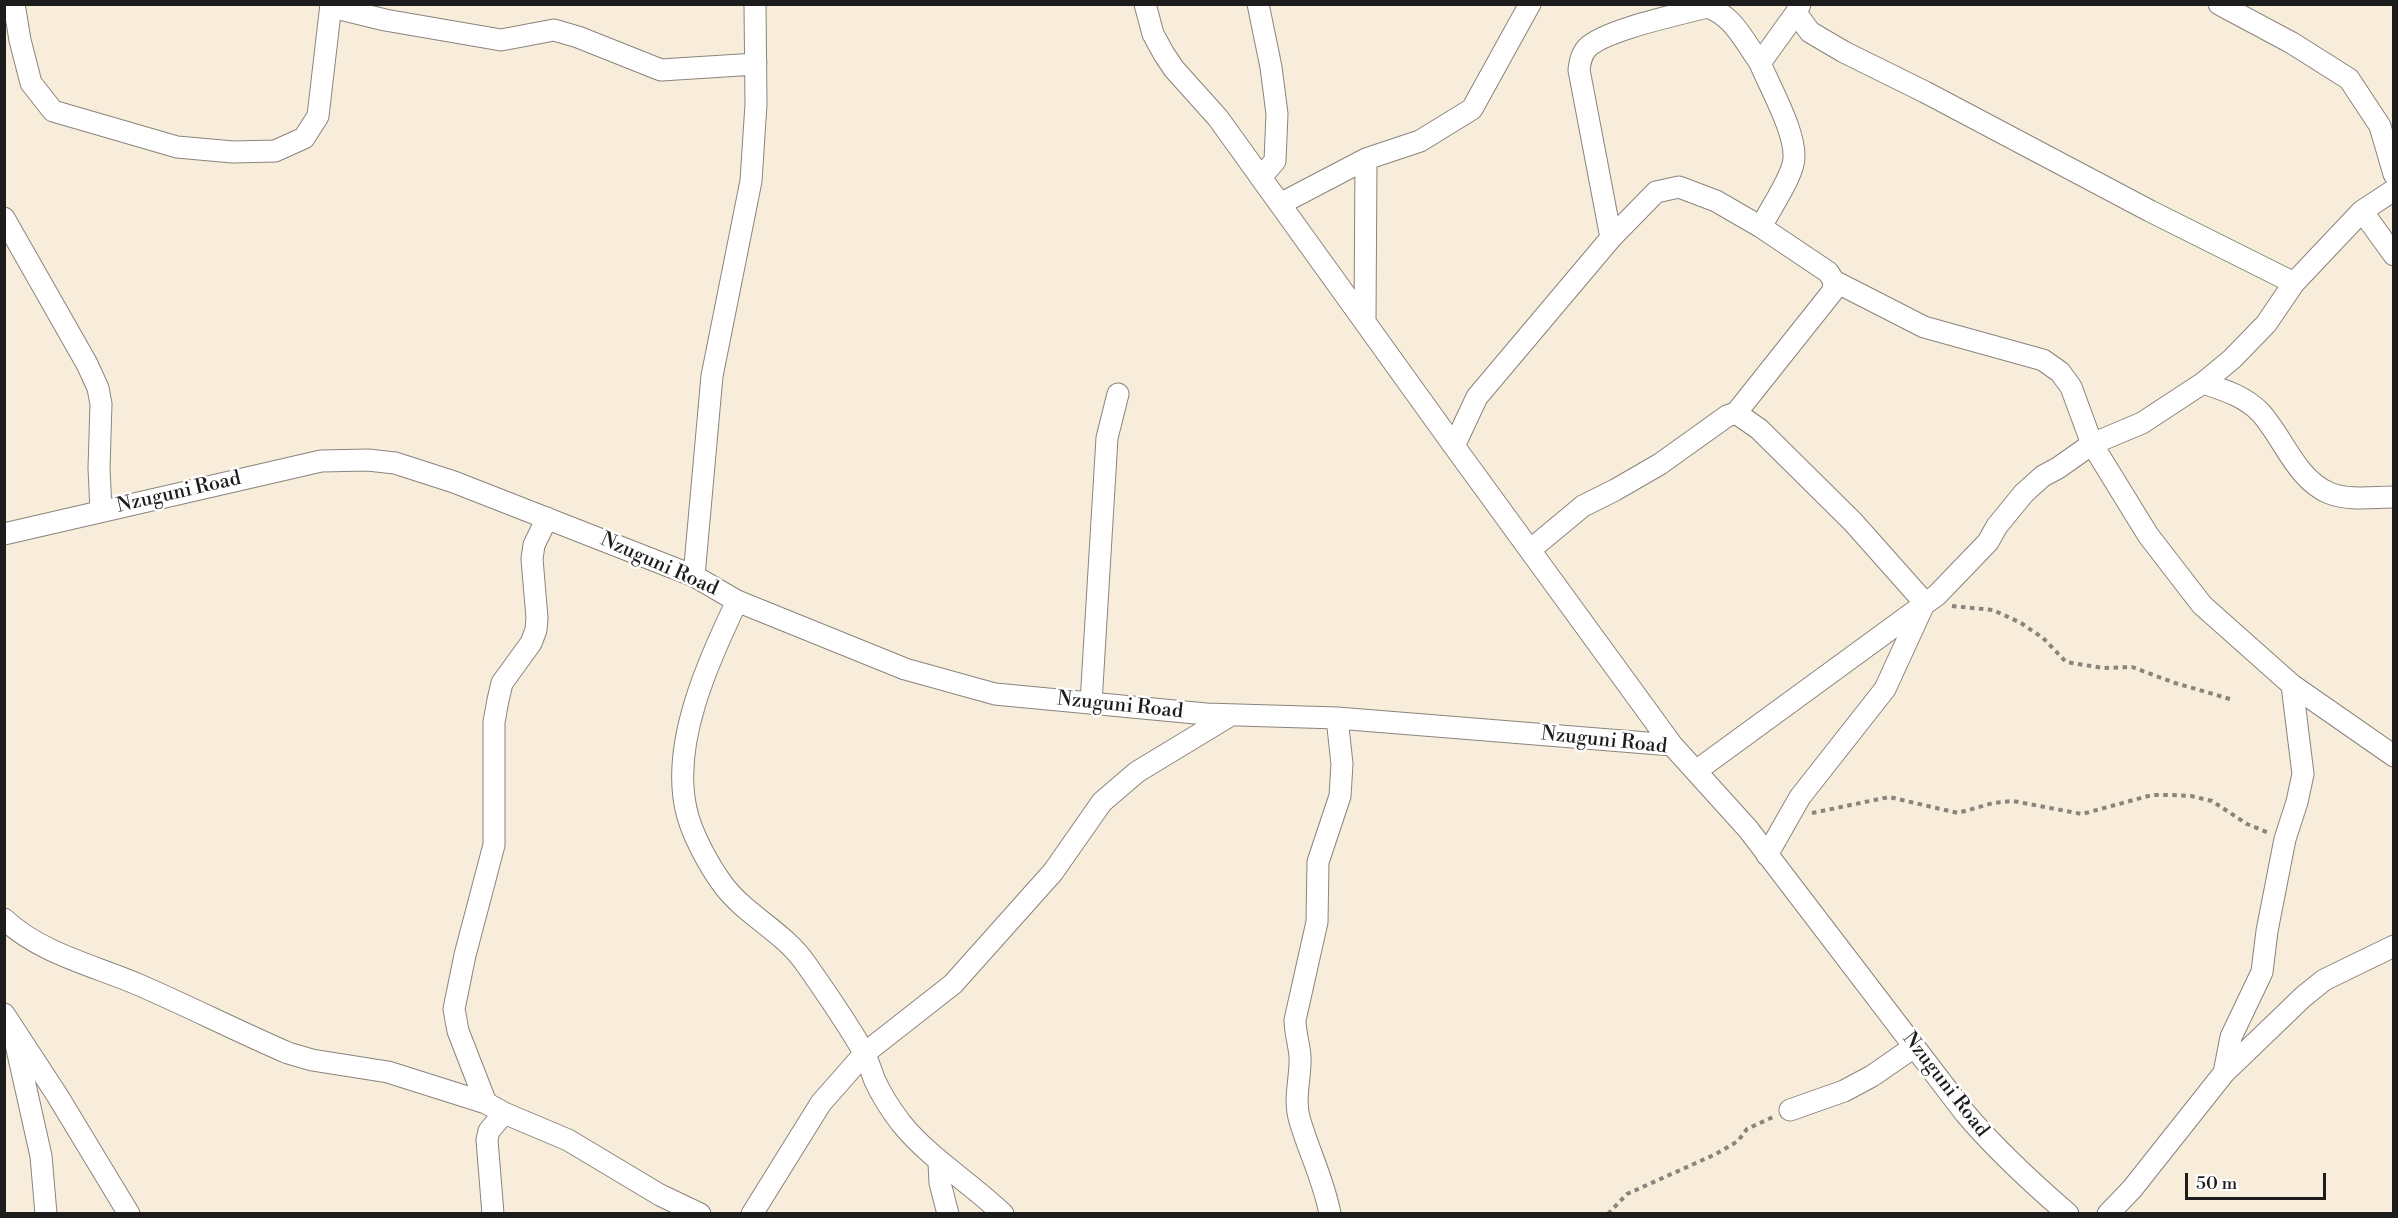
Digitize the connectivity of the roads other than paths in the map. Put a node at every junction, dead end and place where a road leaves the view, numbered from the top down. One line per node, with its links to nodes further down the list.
1 (14, 4): 7 (street)
2 (755, 4): 10 (street)
3 (1145, 4): 13 (street)
4 (1258, 4): 13 (street)
5 (1530, 4): 11 (street)
6 (2219, 4): 12 (street)
7 (332, 6): 10 (street)
8 (1798, 9): 9 (street); 22 (street)
9 (1760, 63): 18 (street); 19 (street)
10 (756, 64): 34 (street)
11 (1366, 159): 15 (street); 23 (street)
12 (2394, 174)
13 (1261, 177): 15 (street)
14 (2394, 190): 16 (street)
15 (1280, 204): 23 (street)
16 (2362, 211): 20 (street); 22 (street)
17 (4, 218): 30 (street)
18 (1761, 227): 19 (street); 21 (street)
19 (1611, 238): 28 (street)
20 (2394, 255)
21 (1834, 281): 26 (street); 27 (street)
22 (2294, 283): 24 (street)
23 (1365, 320): 28 (street)
24 (2203, 383): 27 (street); 29 (street)
25 (1118, 394): 38 (street)
26 (1736, 413): 33 (street); 36 (street)
27 (2092, 444): 36 (street); 37 (street)
28 (1454, 446): 33 (street)
29 (2394, 497)
30 (101, 511): 31 (street, Nzuguni Road); 32 (street, Nzuguni Road)
31 (547, 518): 34 (street, Nzuguni Road); 51 (street)
32 (4, 534)
33 (1530, 550): 41 (street)
34 (694, 576): 35 (street, Nzuguni Road)
35 (737, 601): 38 (street, Nzuguni Road); 49 (street)
36 (1924, 603): 43 (street); 44 (street)
37 (2292, 685): 42 (street); 50 (street)
38 (1091, 703): 39 (street, Nzuguni Road)
39 (1231, 715): 40 (street, Nzuguni Road); 49 (street)
40 (1337, 718): 41 (street, Nzuguni Road); 61 (street)
41 (1672, 745): 43 (street, Nzuguni Road)
42 (2394, 756)
43 (1696, 771): 44 (street, Nzuguni Road)
44 (1767, 855): 48 (street, Nzuguni Road)
45 (4, 919): 51 (street)
46 (2394, 946): 50 (street)
47 (9, 1022): 54 (street); 55 (street)
48 (1914, 1047): 52 (street); 62 (street, Nzuguni Road)
49 (864, 1053): 53 (street); 58 (street)
50 (2224, 1073): 63 (street)
51 (495, 1108): 56 (street); 57 (street)
52 (1790, 1110)
53 (939, 1163): 59 (street); 60 (street)
54 (46, 1214)
55 (129, 1214)
56 (493, 1214)
57 (700, 1214)
58 (752, 1214)
59 (948, 1214)
60 (1003, 1214)
61 (1330, 1214)
62 (2068, 1214)
63 (2108, 1214)

